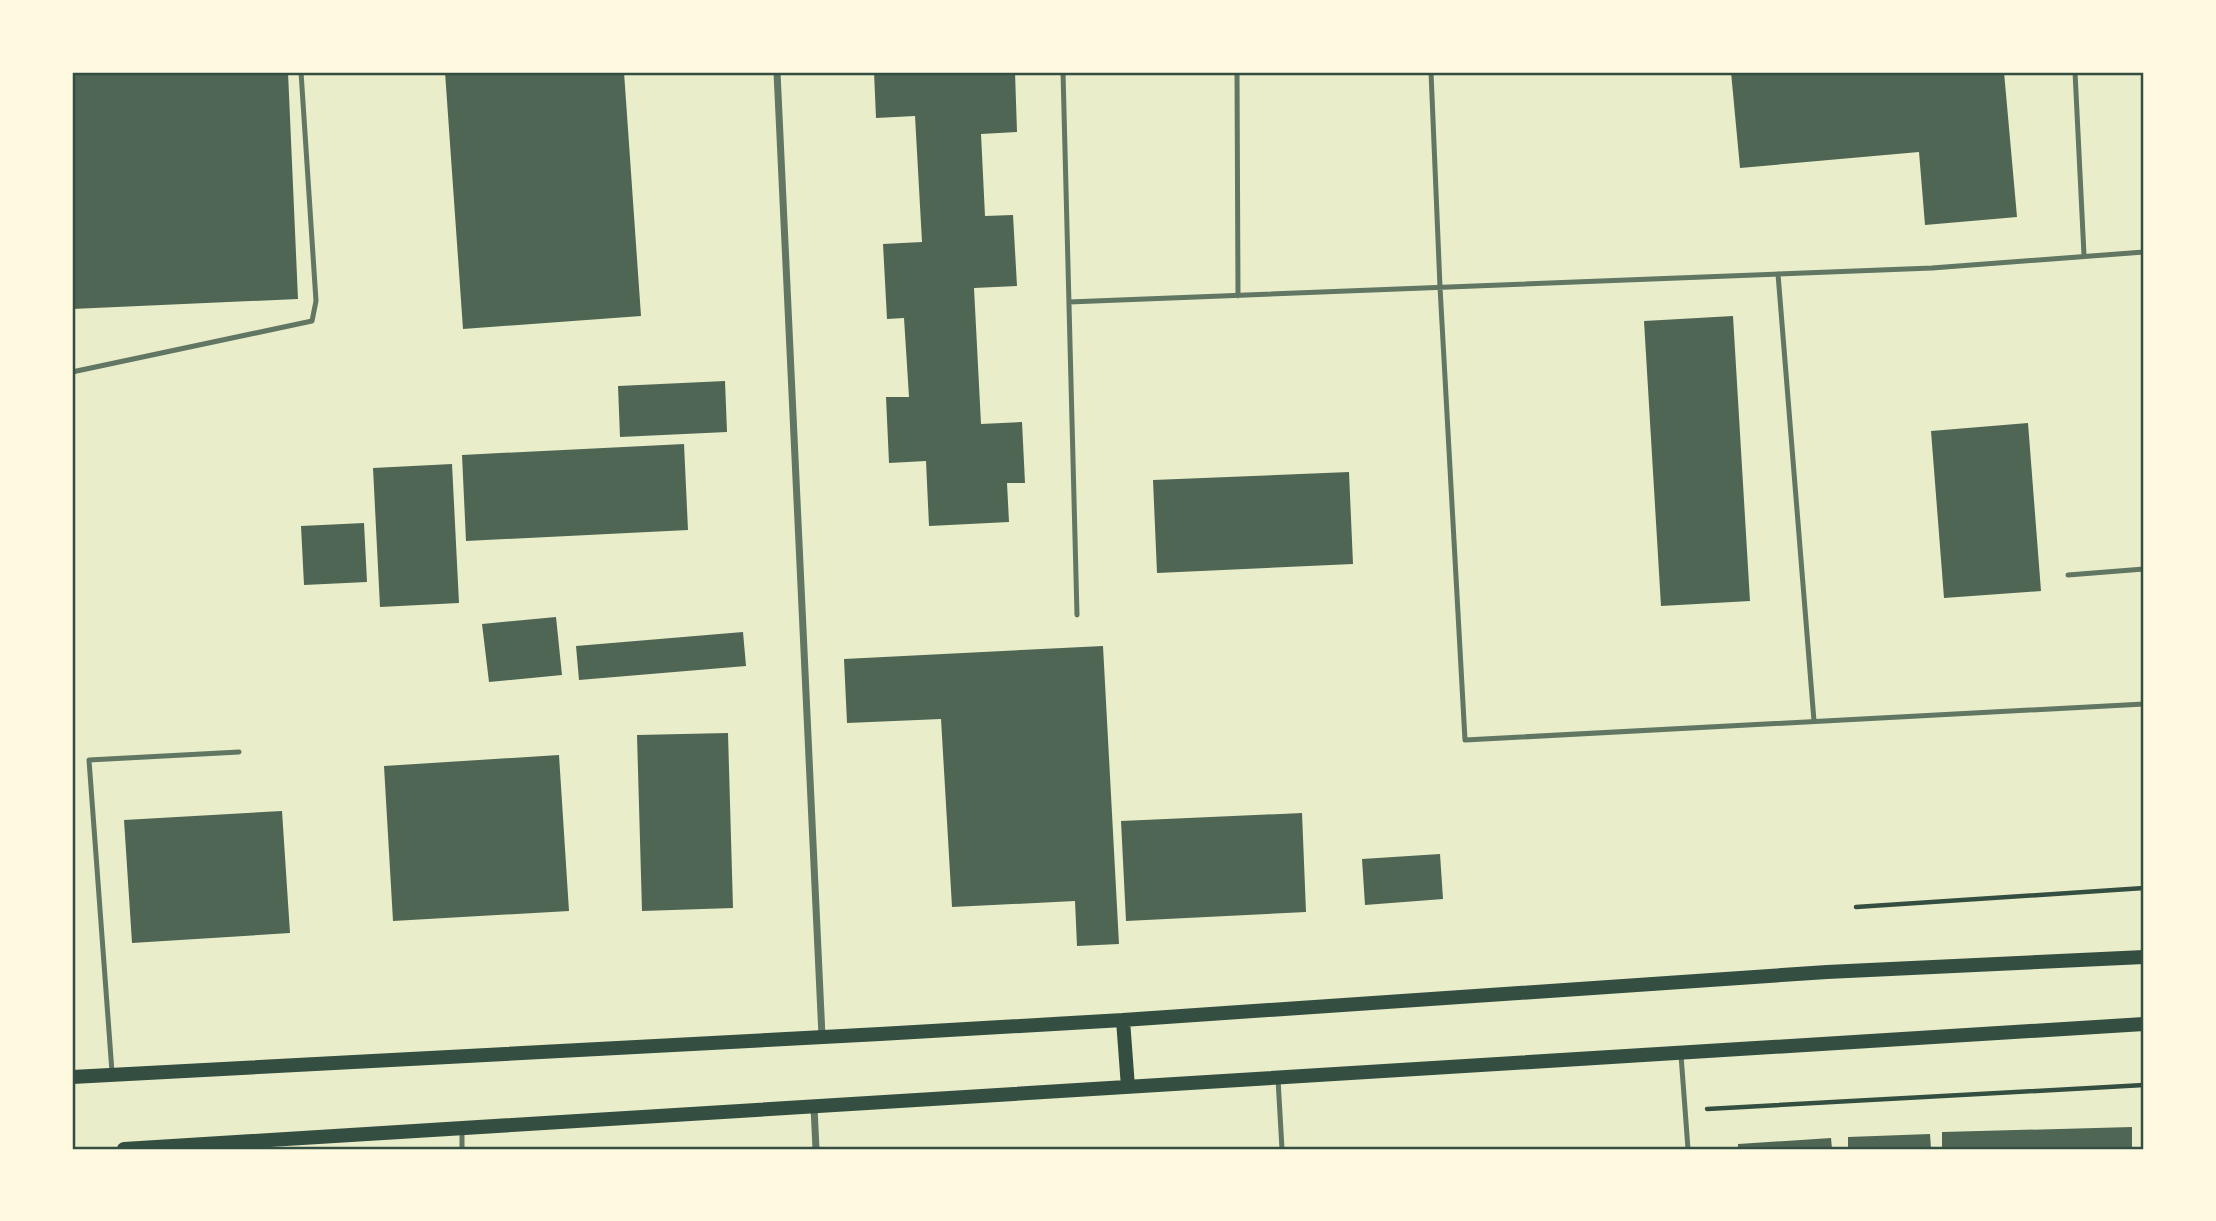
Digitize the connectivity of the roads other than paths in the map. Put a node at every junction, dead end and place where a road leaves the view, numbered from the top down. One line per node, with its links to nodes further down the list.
1 (301, 72): 13 (lane)
2 (777, 72): 23 (street)
3 (1063, 72): 12 (lane)
4 (1237, 72): 11 (lane)
5 (1431, 72): 10 (lane)
6 (2075, 72): 8 (lane)
7 (2144, 252): 8 (lane)
8 (2084, 255): 9 (lane)
9 (1778, 274): 10 (lane); 18 (lane)
10 (1440, 287): 11 (lane); 18 (lane)
11 (1238, 296): 12 (lane)
12 (1069, 302): 16 (lane)
13 (72, 372)
14 (2144, 569): 15 (lane)
15 (2068, 575)
16 (1077, 615)
17 (2144, 704): 18 (lane)
18 (1814, 721)
19 (239, 752): 25 (lane)
20 (2144, 957): 21 (main road)
21 (1123, 1020): 23 (main road); 28 (main road)
22 (2144, 1024): 24 (main road)
23 (822, 1036): 25 (main road)
24 (1681, 1053): 27 (main road); 35 (lane)
25 (112, 1074): 26 (main road)
26 (72, 1077)
27 (1278, 1078): 28 (main road); 34 (lane)
28 (1128, 1087): 29 (main road)
29 (814, 1107): 30 (main road); 33 (street)
30 (462, 1128): 31 (main road); 32 (lane)
31 (124, 1149)
32 (461, 1149)
33 (816, 1149)
34 (1282, 1149)
35 (1688, 1149)

